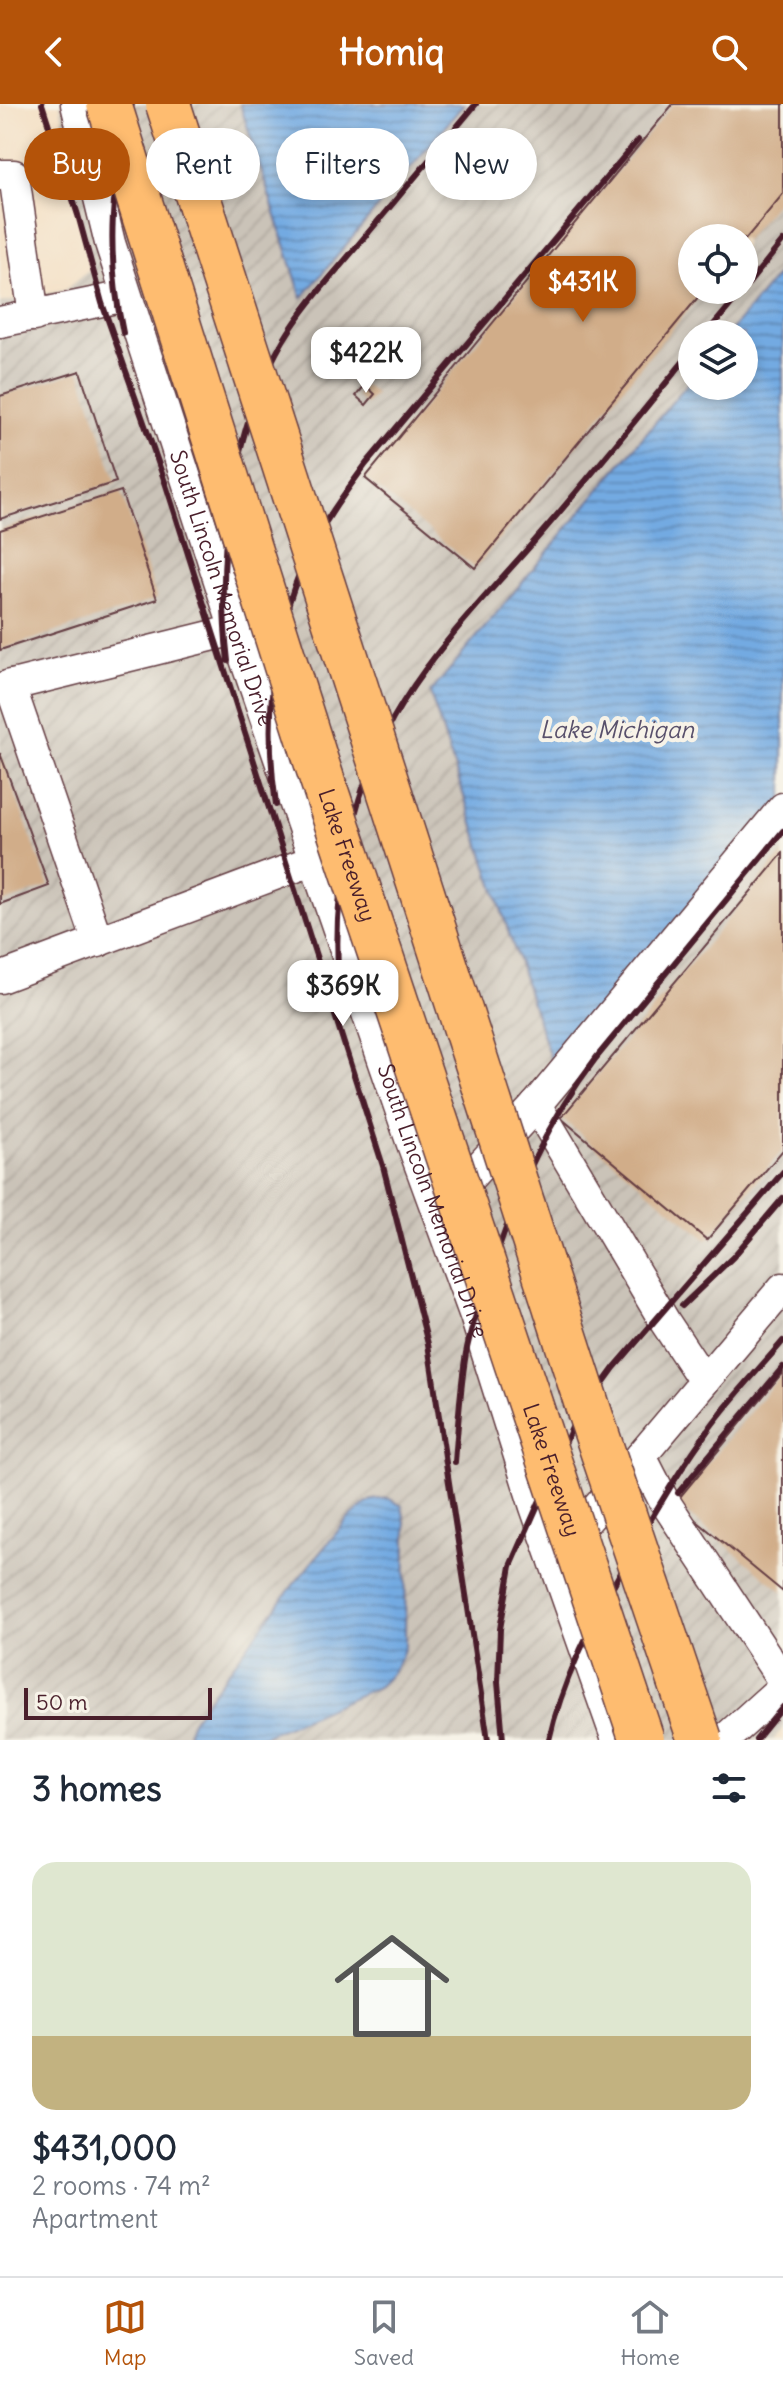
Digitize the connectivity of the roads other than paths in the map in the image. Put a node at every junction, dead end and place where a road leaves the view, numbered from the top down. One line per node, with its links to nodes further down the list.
1 (76, 104): 5 (street, South Lincoln Memorial Drive)
2 (109, 104): 22 (highway, Lake Freeway, bridge)
3 (168, 104): 23 (highway, bridge)
4 (0, 175): 6 (street)
5 (126, 296): 6 (street); 8 (street, South Lincoln Memorial Drive)
6 (34, 316): 7 (street)
7 (0, 322)
8 (235, 630): 9 (street); 11 (street, South Lincoln Memorial Drive)
9 (5, 687): 12 (street)
10 (783, 808): 14 (street)
11 (314, 860): 12 (street); 15 (street, South Lincoln Memorial Drive)
12 (98, 942): 13 (street)
13 (0, 978)
14 (536, 1105): 15 (street); 17 (street)
15 (437, 1213): 19 (street, South Lincoln Memorial Drive)
16 (783, 1288): 17 (street)
17 (704, 1381): 18 (street)
18 (641, 1456): 19 (street); 20 (street)
19 (554, 1559): 21 (street, South Lincoln Memorial Drive)
20 (783, 1684): 24 (street)
21 (617, 1740)
22 (642, 1740)
23 (700, 1740)
24 (724, 1740)

